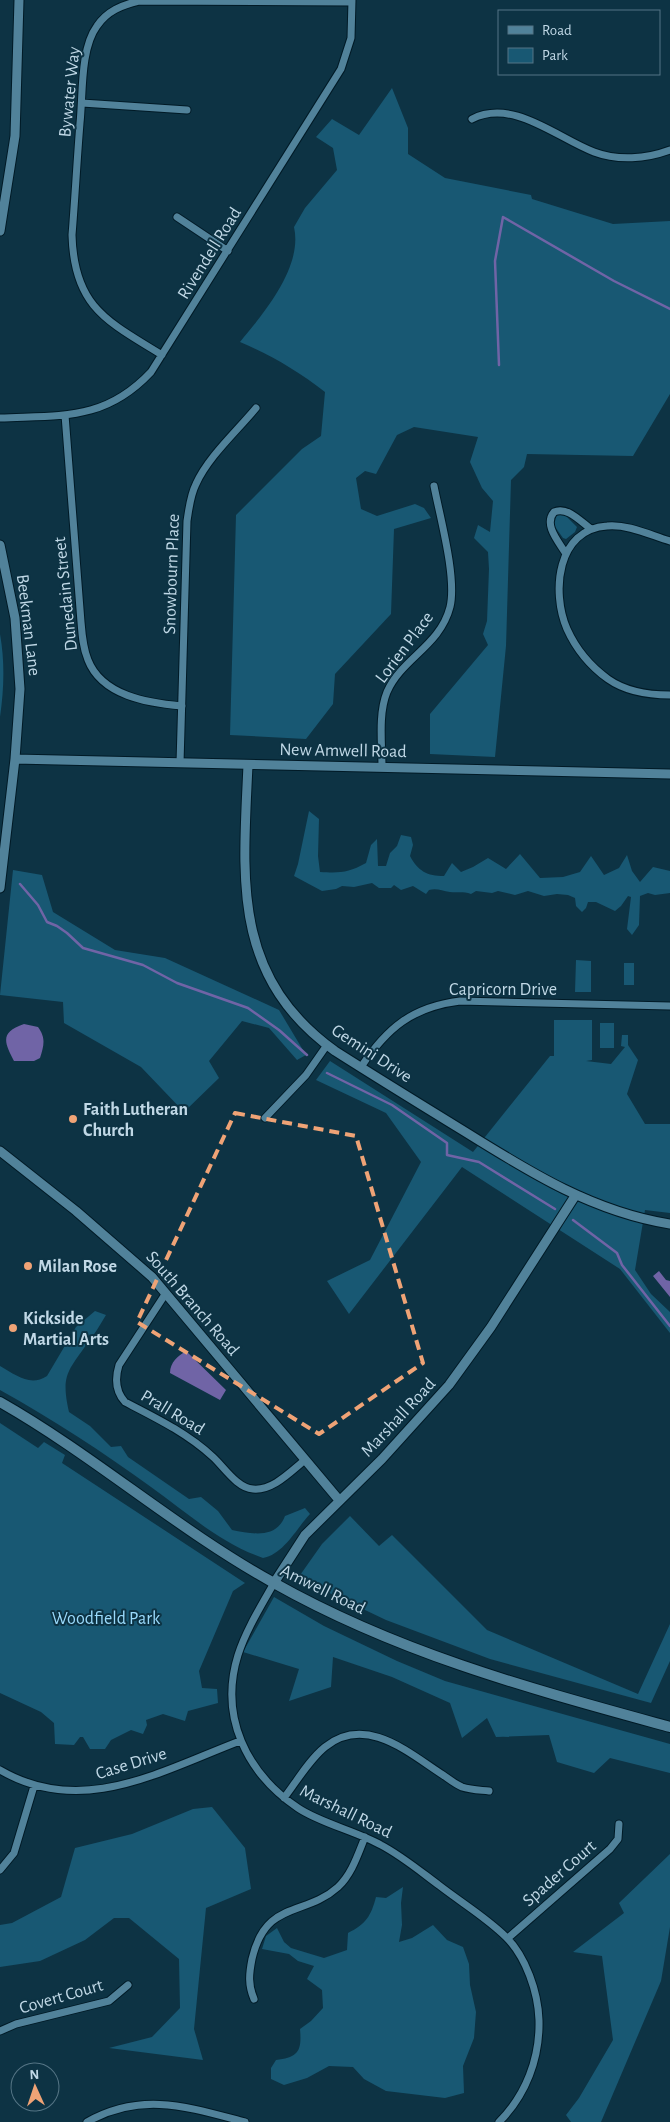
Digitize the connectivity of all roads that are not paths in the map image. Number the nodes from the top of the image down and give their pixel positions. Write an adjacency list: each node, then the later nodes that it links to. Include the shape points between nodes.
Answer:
1 (18, 0): 8 (street, via 15,136)
2 (352, 1): 3 (street, Bywater Way, via 139,1 126,4 105,16 88,42); 9 (street, Rivendell Road, via 351,38 341,69)
3 (82, 103): 4 (street); 10 (street, Bywater Way, via 72,235 72,257 80,285 108,321)
4 (187, 110)
5 (472, 119): 6 (street, via 488,113 512,115 609,156 646,157)
6 (670, 150)
7 (177, 217): 9 (street)
8 (0, 231)
9 (228, 251): 10 (street, Rivendell Road)
10 (162, 356): 12 (street, Rivendell Road, via 139,385 117,401 86,413)
11 (256, 408): 21 (street, Snowbourn Place, via 206,467 190,501)
12 (64, 415): 13 (street, Rivendell Road); 21 (street, Dunedain Street, via 83,646 88,662 111,688 131,697)
13 (0, 418)
14 (434, 486): 25 (street, Lorien Place, via 450,572 450,606 439,632 399,674 387,692 382,716)
15 (591, 529): 16 (street, via 617,526); 18 (street, via 572,544); 18 (street, via 567,512 554,512 550,527)
16 (670, 541)
17 (0, 545): 19 (street, Beekman Lane)
18 (566, 554): 20 (street, via 559,586 561,610 567,629 582,654 610,680 626,688)
19 (4, 584): 22 (street, Beekman Lane, via 18,639 20,689)
20 (670, 695)
21 (182, 706): 23 (street, Snowbourn Place)
22 (15, 759): 23 (street, New Amwell Road); 27 (street, Beekman Lane)
23 (180, 763): 24 (street, New Amwell Road)
24 (248, 764): 25 (street, New Amwell Road); 29 (street, Gemini Drive, via 245,892 252,933 280,996)
25 (382, 768): 26 (street, New Amwell Road)
26 (670, 774)
27 (0, 888)
28 (670, 1006): 30 (street, Capricorn Drive, via 460,1002 439,1005 411,1015 396,1025 376,1045)
29 (327, 1046): 30 (street, Gemini Drive); 31 (street, via 306,1076)
30 (361, 1067): 33 (street, Gemini Drive, via 516,1163)
31 (265, 1118)
32 (0, 1151): 35 (street, South Branch Road, via 132,1258)
33 (576, 1196): 34 (street, Gemini Drive, via 617,1212); 38 (street, Marshall Road, via 491,1328 449,1385 382,1459)
34 (670, 1224)
35 (166, 1293): 37 (street, South Branch Road); 37 (street, Prall Road, via 119,1365 116,1376 121,1397 186,1434 243,1487 254,1490 266,1488)
36 (0, 1402): 39 (main road, Amwell Road, via 67,1444 201,1539)
37 (305, 1460): 38 (street, South Branch Road)
38 (339, 1500): 39 (street, Marshall Road, via 305,1535)
39 (274, 1584): 40 (main road, Amwell Road, via 348,1621 443,1660); 41 (street, Marshall Road, via 244,1638 234,1674 232,1703)
40 (670, 1727)
41 (240, 1741): 43 (street, Case Drive, via 117,1787 71,1792); 45 (street, Marshall Road, via 258,1773)
42 (0, 1770): 43 (street, Case Drive)
43 (34, 1786): 48 (street, via 14,1853)
44 (489, 1791): 45 (street, via 461,1786 394,1743 366,1734 344,1737 327,1746)
45 (284, 1798): 47 (street, Marshall Road, via 300,1810)
46 (619, 1824): 49 (street, Spader Court, via 618,1839 610,1849)
47 (365, 1837): 49 (street, Marshall Road, via 395,1853); 51 (street, via 352,1870 339,1887 322,1898 284,1913 261,1934 249,1974 249,1987)
48 (0, 1870)
49 (508, 1938): 55 (street, Marshall Road, via 534,1988 540,2032 530,2076 518,2100)
50 (128, 1985): 52 (street, Covert Court, via 109,2001 16,2024)
51 (254, 1999)
52 (0, 2031)
53 (87, 2122): 54 (street, via 126,2106 154,2103 182,2106)
54 (245, 2122)
55 (498, 2122)

